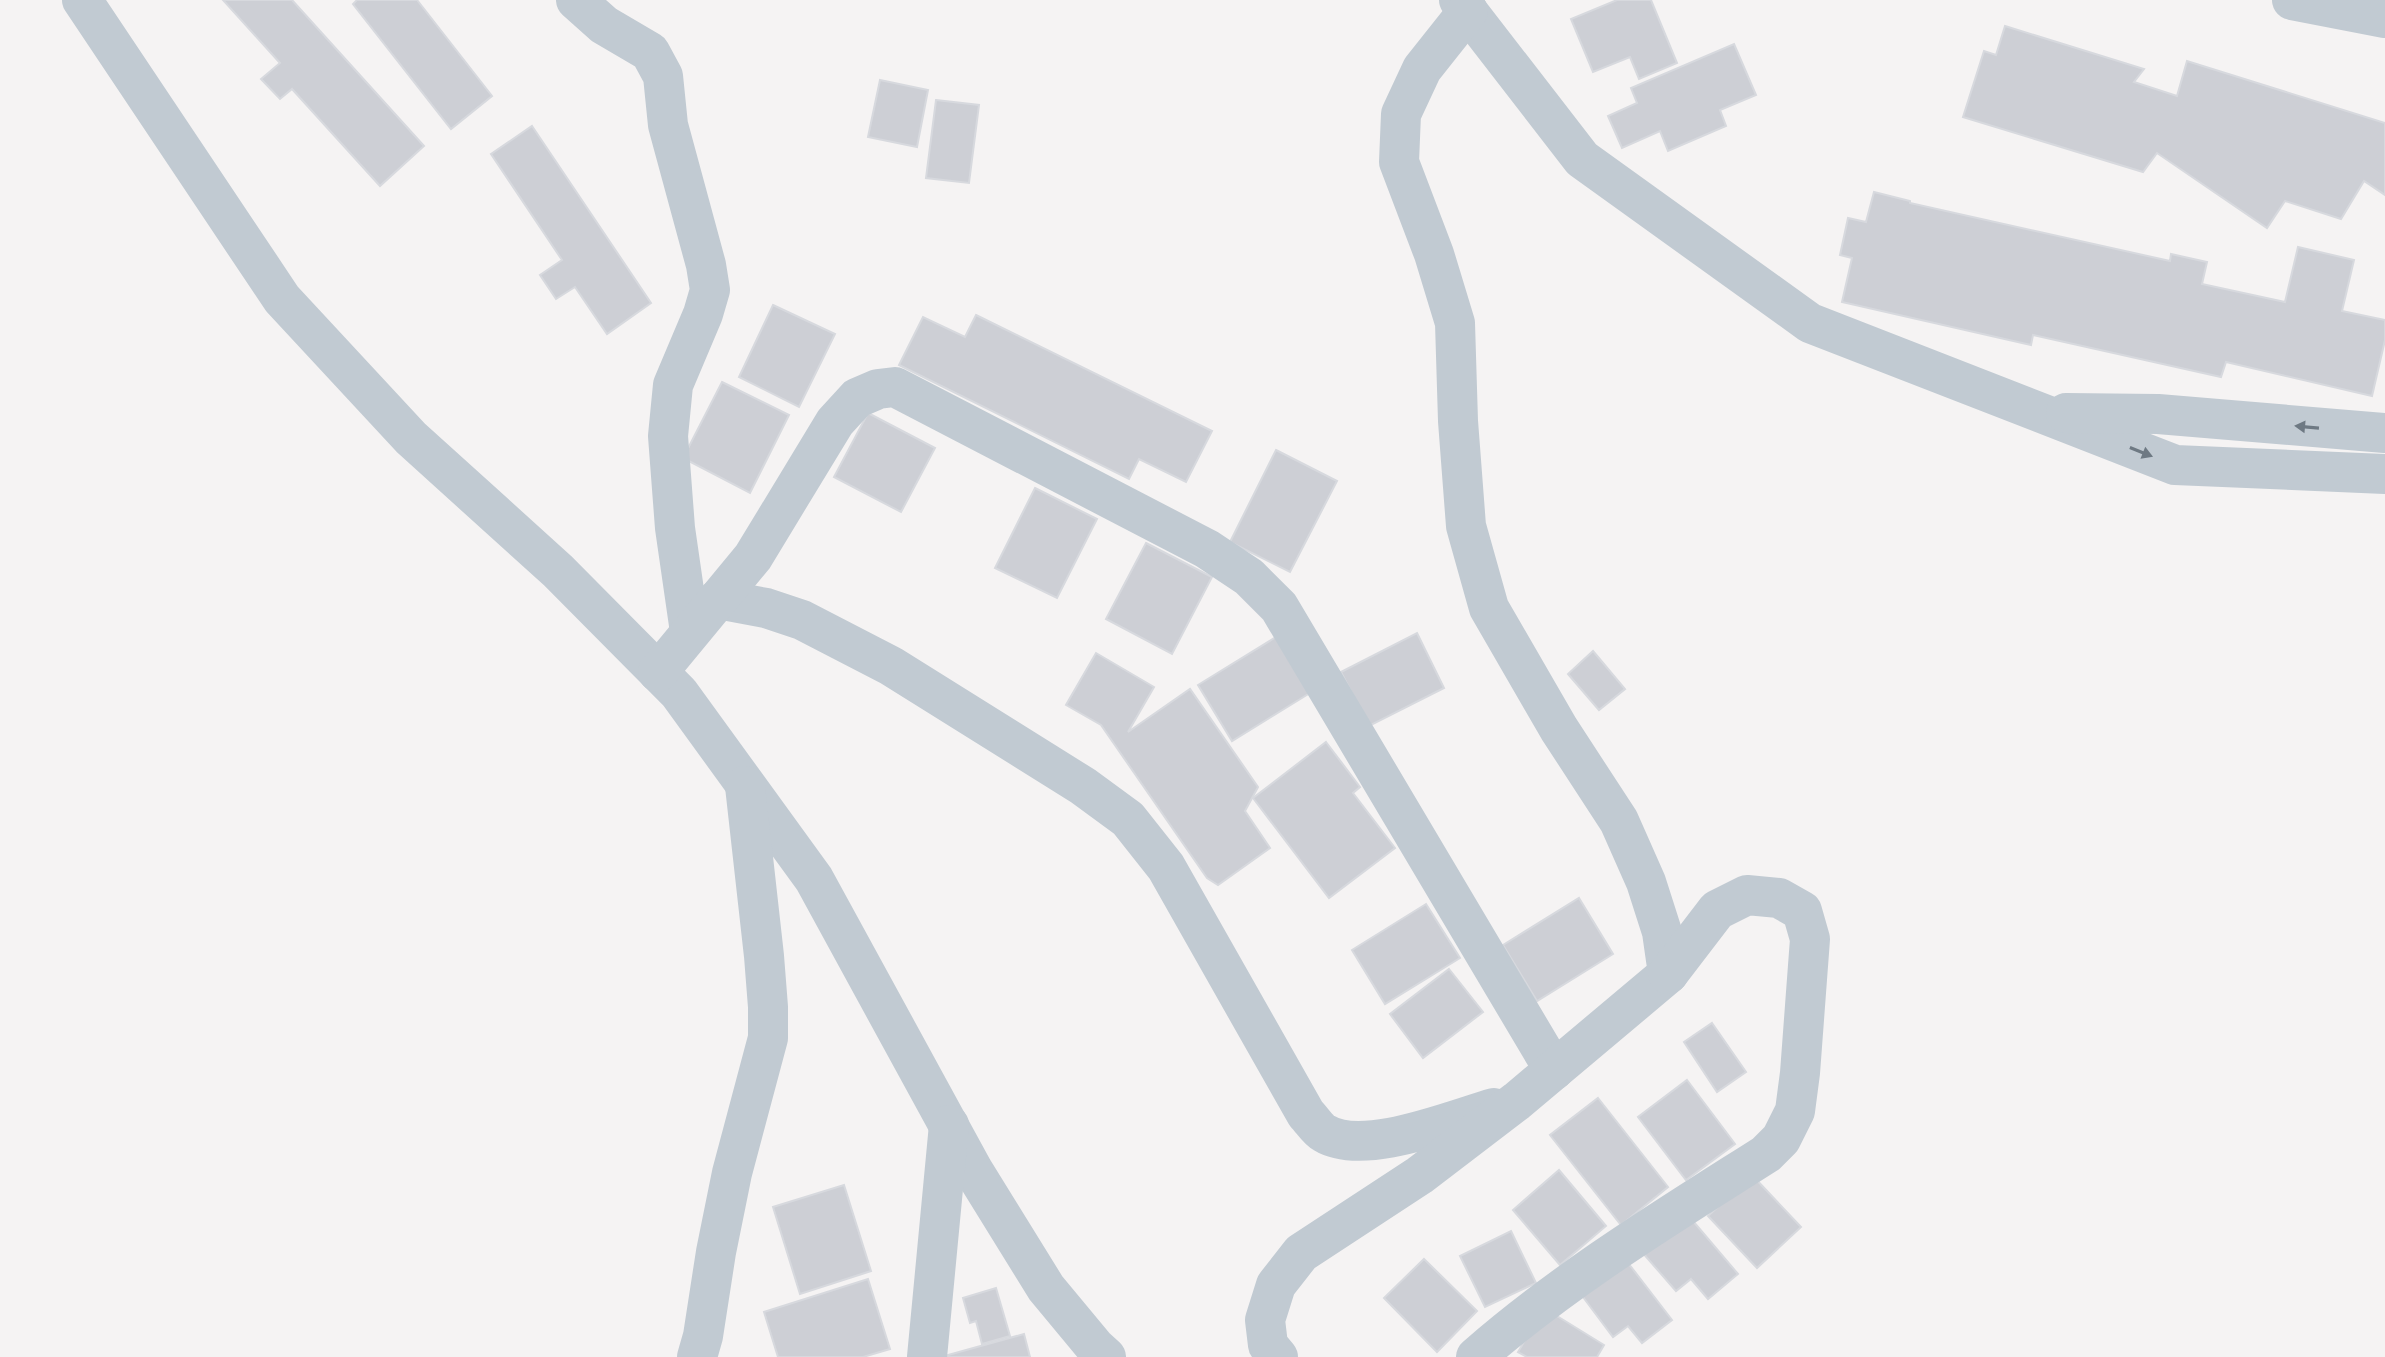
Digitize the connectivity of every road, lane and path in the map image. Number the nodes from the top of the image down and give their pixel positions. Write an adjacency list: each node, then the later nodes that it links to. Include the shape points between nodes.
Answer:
1 (82, 0): 11 (street, via 282,299 411,438 558,571)
2 (576, 0): 10 (street, via 604,25 650,52 663,76 668,125 706,265 710,290 673,385 668,436)
3 (2292, 0): 5 (street)
4 (1464, 6): 6 (street, via 1582,159 1810,323); 13 (street, via 1422,69 1401,114 1399,162 1455,323 1466,526 1489,608 1619,821 1646,882)
5 (2385, 18)
6 (2042, 412): 7 (street, one-way to 6, via 2158,414); 8 (street, one-way to 8, via 2175,465)
7 (2385, 433)
8 (2385, 474)
9 (718, 599): 10 (street); 14 (street, via 753,557 835,422 857,398 895,387 1207,549 1249,577 1279,607); 15 (street, via 802,620 891,666 1128,819 1166,867 1306,1114 1322,1132 1345,1141 1387,1139)
10 (690, 632): 11 (street)
11 (658, 672): 12 (street)
12 (744, 783): 16 (street, via 814,879); 17 (street, via 768,1038 732,1173)
13 (1668, 974): 14 (street); 21 (street, via 1717,910 1747,895 1779,898 1802,911 1810,939 1800,1073 1795,1111 1781,1139 1766,1154 1610,1254)
14 (1554, 1070): 15 (street)
15 (1517, 1101): 20 (street, via 1420,1175 1301,1253 1276,1285 1265,1320 1268,1345)
16 (949, 1125): 18 (street); 19 (street, via 1046,1288)
17 (697, 1357)
18 (927, 1357)
19 (1106, 1357)
20 (1278, 1357)
21 (1476, 1357)

